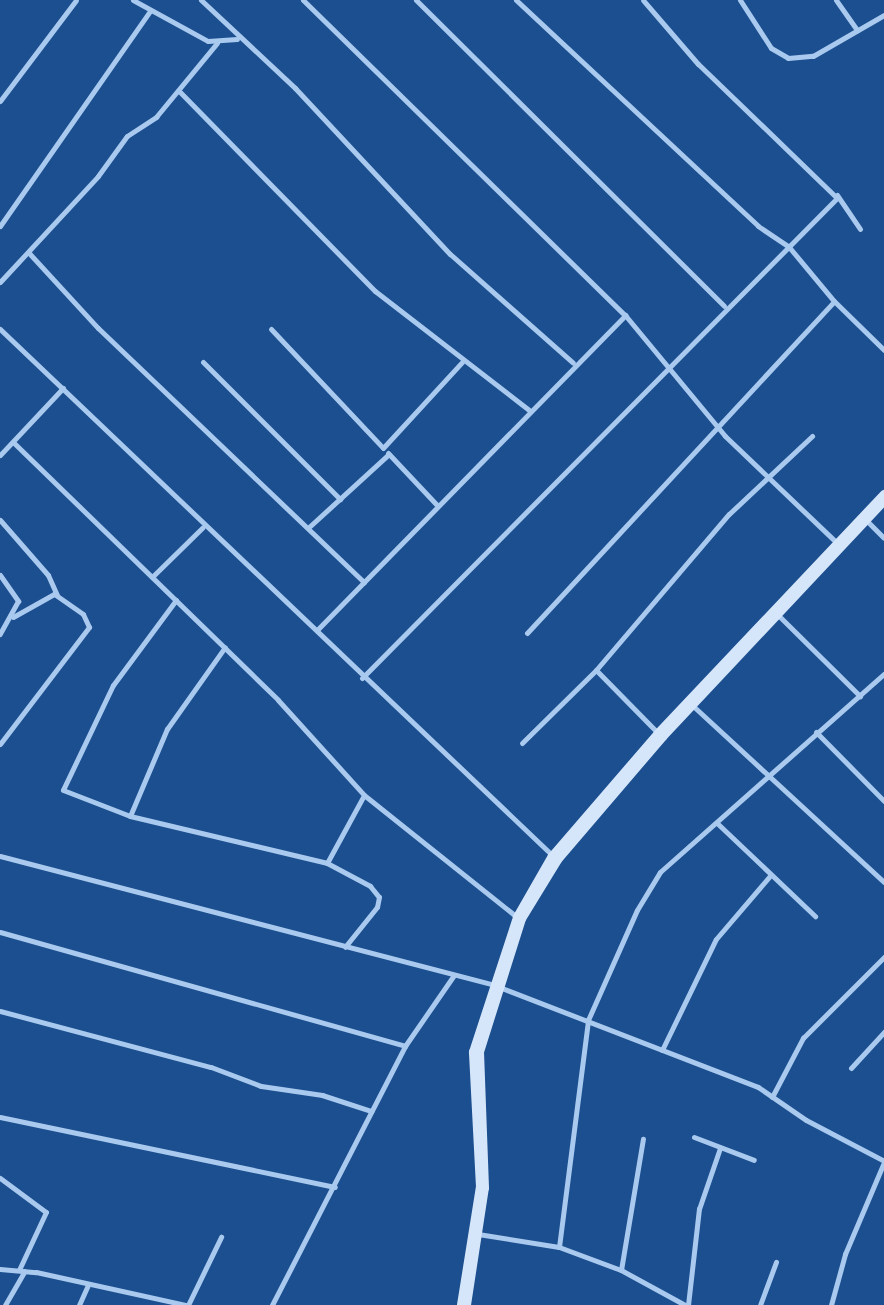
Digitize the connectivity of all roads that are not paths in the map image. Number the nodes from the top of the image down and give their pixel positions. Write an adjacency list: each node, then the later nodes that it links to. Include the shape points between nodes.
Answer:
1 (76, 0): 16 (street)
2 (133, 0): 10 (street)
3 (201, 0): 13 (street)
4 (303, 0): 25 (street)
5 (416, 0): 24 (street)
6 (516, 0): 20 (street, via 758,226)
7 (643, 0): 17 (street, via 738,104)
8 (740, 0): 12 (street, via 781,57 813,56)
9 (836, 0): 12 (street)
10 (150, 11): 14 (street); 18 (street)
11 (884, 15): 12 (street)
12 (857, 30)
13 (237, 39): 14 (street); 31 (street, via 296,88 442,247)
14 (217, 43): 15 (street)
15 (178, 91): 21 (street, via 152,121 127,136); 30 (street, via 375,291)
16 (0, 101)
17 (837, 195): 19 (street); 20 (street)
18 (0, 226)
19 (860, 229)
20 (789, 247): 23 (street); 24 (street)
21 (29, 253): 22 (street); 48 (street, via 98,328)
22 (0, 282)
23 (834, 301): 28 (street); 35 (street)
24 (724, 306): 32 (street)
25 (625, 315): 31 (street); 32 (street)
26 (0, 329): 33 (street)
27 (271, 329): 38 (street)
28 (884, 350)
29 (203, 362): 43 (street)
30 (462, 362): 34 (street); 38 (street)
31 (573, 363): 34 (street)
32 (668, 365): 35 (street); 65 (street, via 430,614)
33 (63, 388): 37 (street); 49 (street)
34 (529, 410): 45 (street)
35 (717, 427): 41 (street); 60 (street)
36 (812, 436): 41 (street)
37 (14, 443): 40 (street); 53 (street)
38 (383, 448): 39 (street)
39 (389, 454): 43 (street); 45 (street)
40 (0, 455)
41 (766, 476): 51 (street); 63 (street)
42 (884, 494): 46 (main road)
43 (340, 499): 48 (street)
44 (884, 502): 46 (main road)
45 (437, 505): 54 (street)
46 (865, 516): 50 (street); 51 (main road)
47 (0, 520): 55 (street, via 48,575)
48 (309, 526): 54 (street)
49 (203, 527): 53 (street); 59 (street)
50 (884, 538)
51 (838, 544): 57 (main road); 69 (main road)
52 (0, 575): 58 (street, via 18,601)
53 (152, 577): 56 (street)
54 (364, 582): 59 (street)
55 (57, 595): 58 (street); 71 (street, via 83,614 88,630)
56 (176, 600): 62 (street); 75 (street, via 113,685 92,736 62,784 74,797)
57 (777, 614): 66 (street); 67 (main road)
58 (13, 617): 61 (street)
59 (317, 630): 65 (street)
60 (527, 633)
61 (0, 634)
62 (225, 647): 73 (street); 75 (street, via 167,729)
63 (596, 670): 69 (street); 70 (street)
64 (884, 674): 66 (street)
65 (362, 678): 78 (street)
66 (860, 696): 68 (street)
67 (692, 705): 72 (street); 78 (main road)
68 (816, 732): 72 (street); 74 (street)
69 (658, 733): 78 (main road)
70 (522, 743)
71 (0, 744)
72 (765, 774): 76 (street); 81 (street)
73 (364, 795): 79 (street); 83 (street)
74 (884, 801)
75 (130, 816): 79 (street)
76 (718, 824): 80 (street); 90 (street, via 660,872 637,910)
77 (0, 856): 85 (street)
78 (555, 858): 83 (main road); 88 (main road, via 522,919)
79 (327, 863): 85 (street, via 380,897)
80 (769, 877): 82 (street); 93 (street, via 716,939)
81 (884, 882)
82 (815, 916)
83 (517, 917): 88 (main road)
84 (0, 932): 92 (street)
85 (345, 947): 87 (street)
86 (884, 957): 95 (street, via 803,1038)
87 (454, 975): 88 (street); 92 (street)
88 (495, 986): 90 (street); 105 (main road, via 480,1052 485,1176); 117 (main road, via 473,1052 480,1187)
89 (0, 1011): 96 (street, via 211,1067 261,1086 322,1095)
90 (588, 1020): 93 (street); 107 (street)
91 (884, 1032): 94 (street)
92 (405, 1046): 96 (street)
93 (662, 1050): 95 (street)
94 (851, 1068)
95 (772, 1097): 102 (street)
96 (371, 1111): 104 (street)
97 (0, 1117): 104 (street)
98 (694, 1137): 100 (street)
99 (643, 1139): 110 (street)
100 (720, 1148): 101 (street); 119 (street, via 699,1209)
101 (754, 1160)
102 (884, 1161): 121 (street, via 845,1254)
103 (0, 1178): 111 (street, via 46,1212)
104 (335, 1187): 116 (street)
105 (478, 1234): 107 (street); 118 (main road)
106 (221, 1237): 115 (street)
107 (559, 1247): 110 (street)
108 (776, 1262): 120 (street)
109 (0, 1269): 111 (street)
110 (621, 1270): 119 (street)
111 (22, 1271): 112 (street); 113 (street)
112 (88, 1285): 114 (street); 115 (street)
113 (5, 1305)
114 (79, 1305)
115 (187, 1305)
116 (272, 1305)
117 (461, 1305)
118 (467, 1305)
119 (687, 1305)
120 (760, 1305)
121 (831, 1305)

